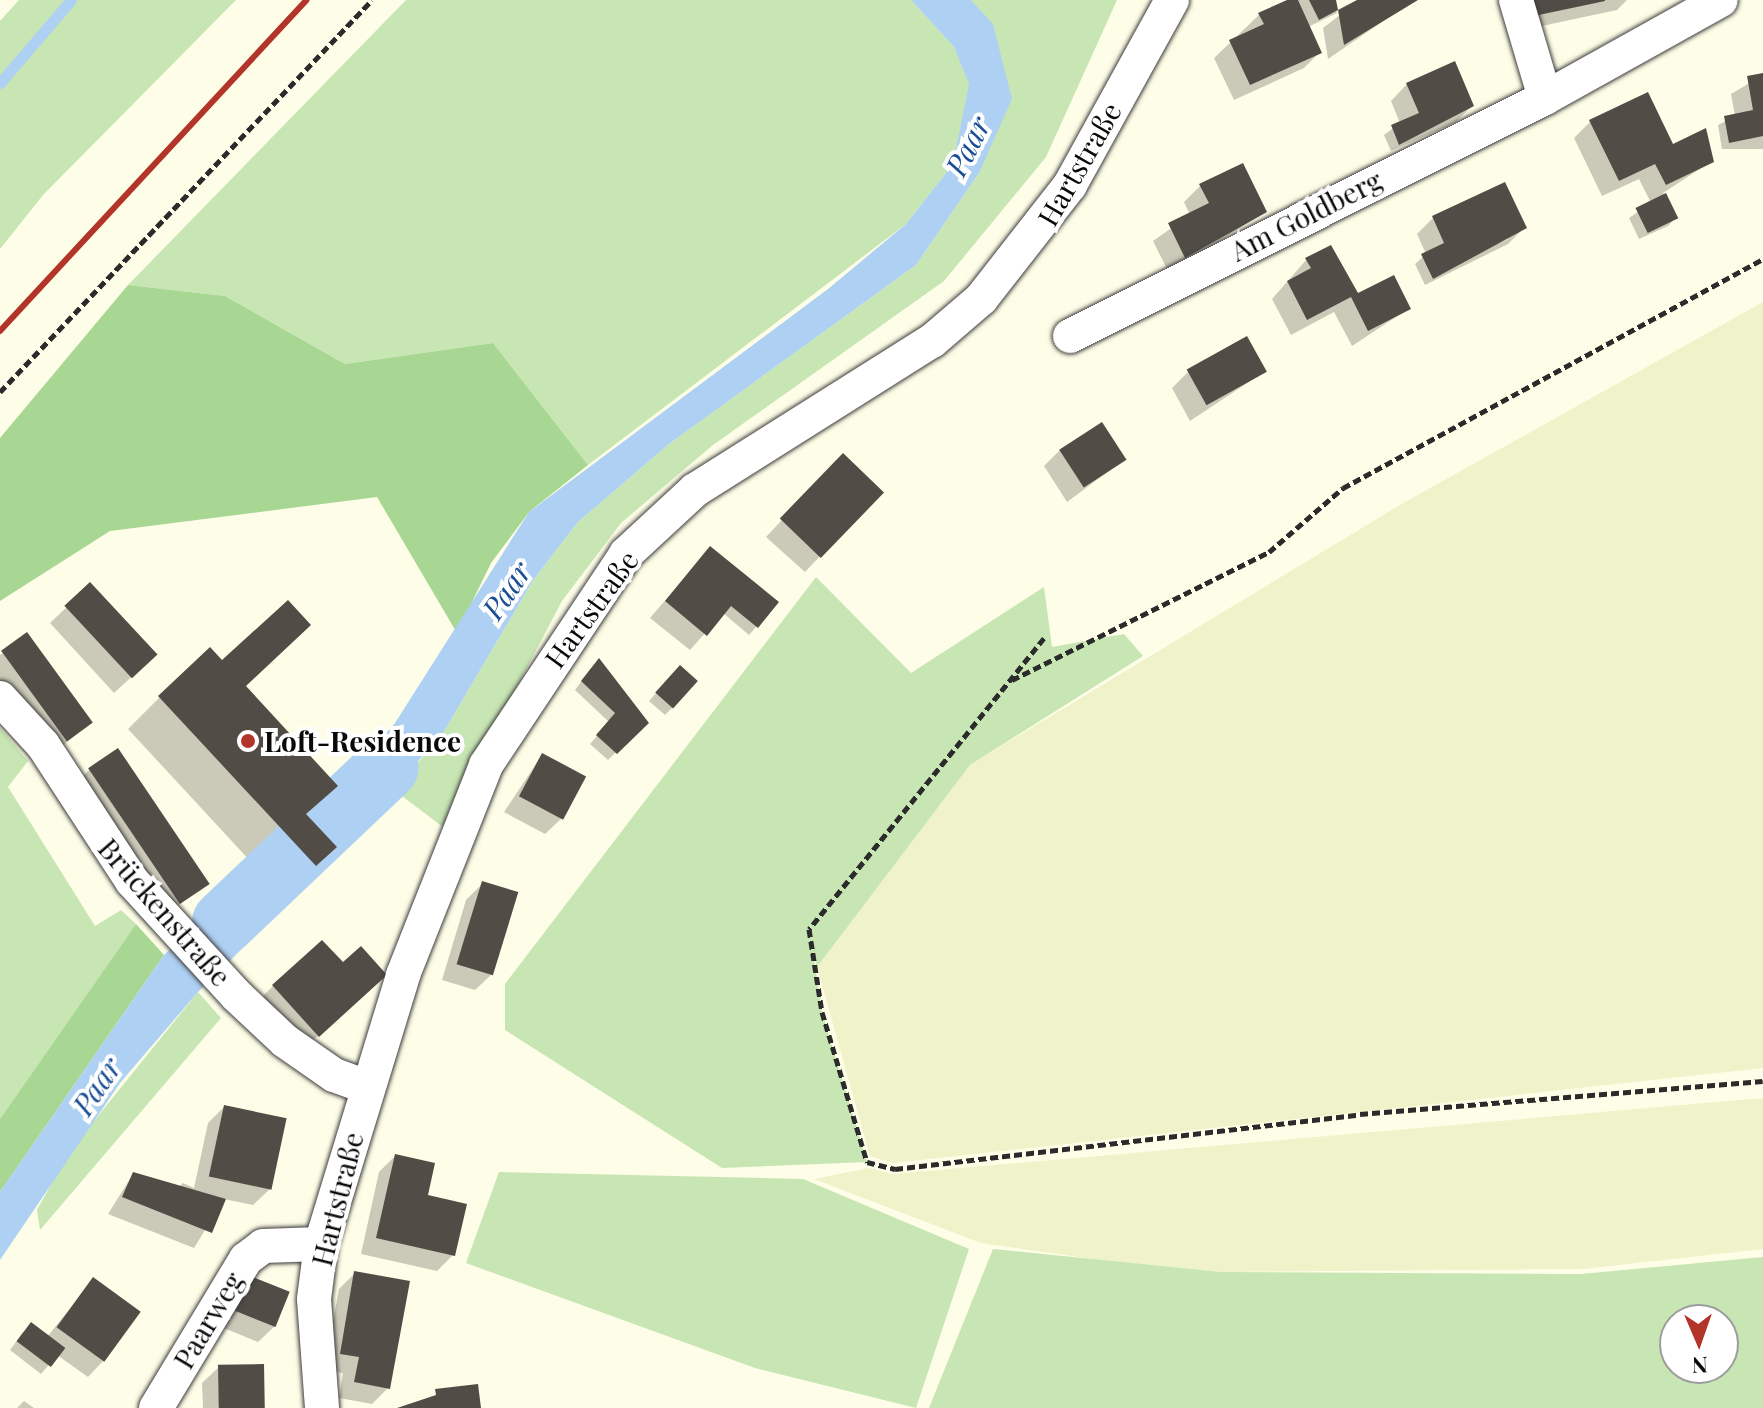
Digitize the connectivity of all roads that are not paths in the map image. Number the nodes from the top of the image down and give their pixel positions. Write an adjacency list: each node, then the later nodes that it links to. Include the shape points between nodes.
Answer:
1 (1172, 0): 7 (street, Hartstraße, via 1070,185 981,299 932,341 695,490 626,554 585,608 486,765)
2 (1516, 0): 4 (street)
3 (1721, 0): 4 (street, Am Goldberg)
4 (1545, 98): 5 (street, Am Goldberg)
5 (1070, 336)
6 (0, 698): 7 (street, Brückenstraße, via 43,745 100,839 236,995 297,1049)
7 (367, 1087): 8 (street, Hartstraße)
8 (321, 1244): 9 (street, Paarweg, via 263,1246 246,1259); 10 (street, Hartstraße, via 314,1299)
9 (156, 1408)
10 (322, 1408)

